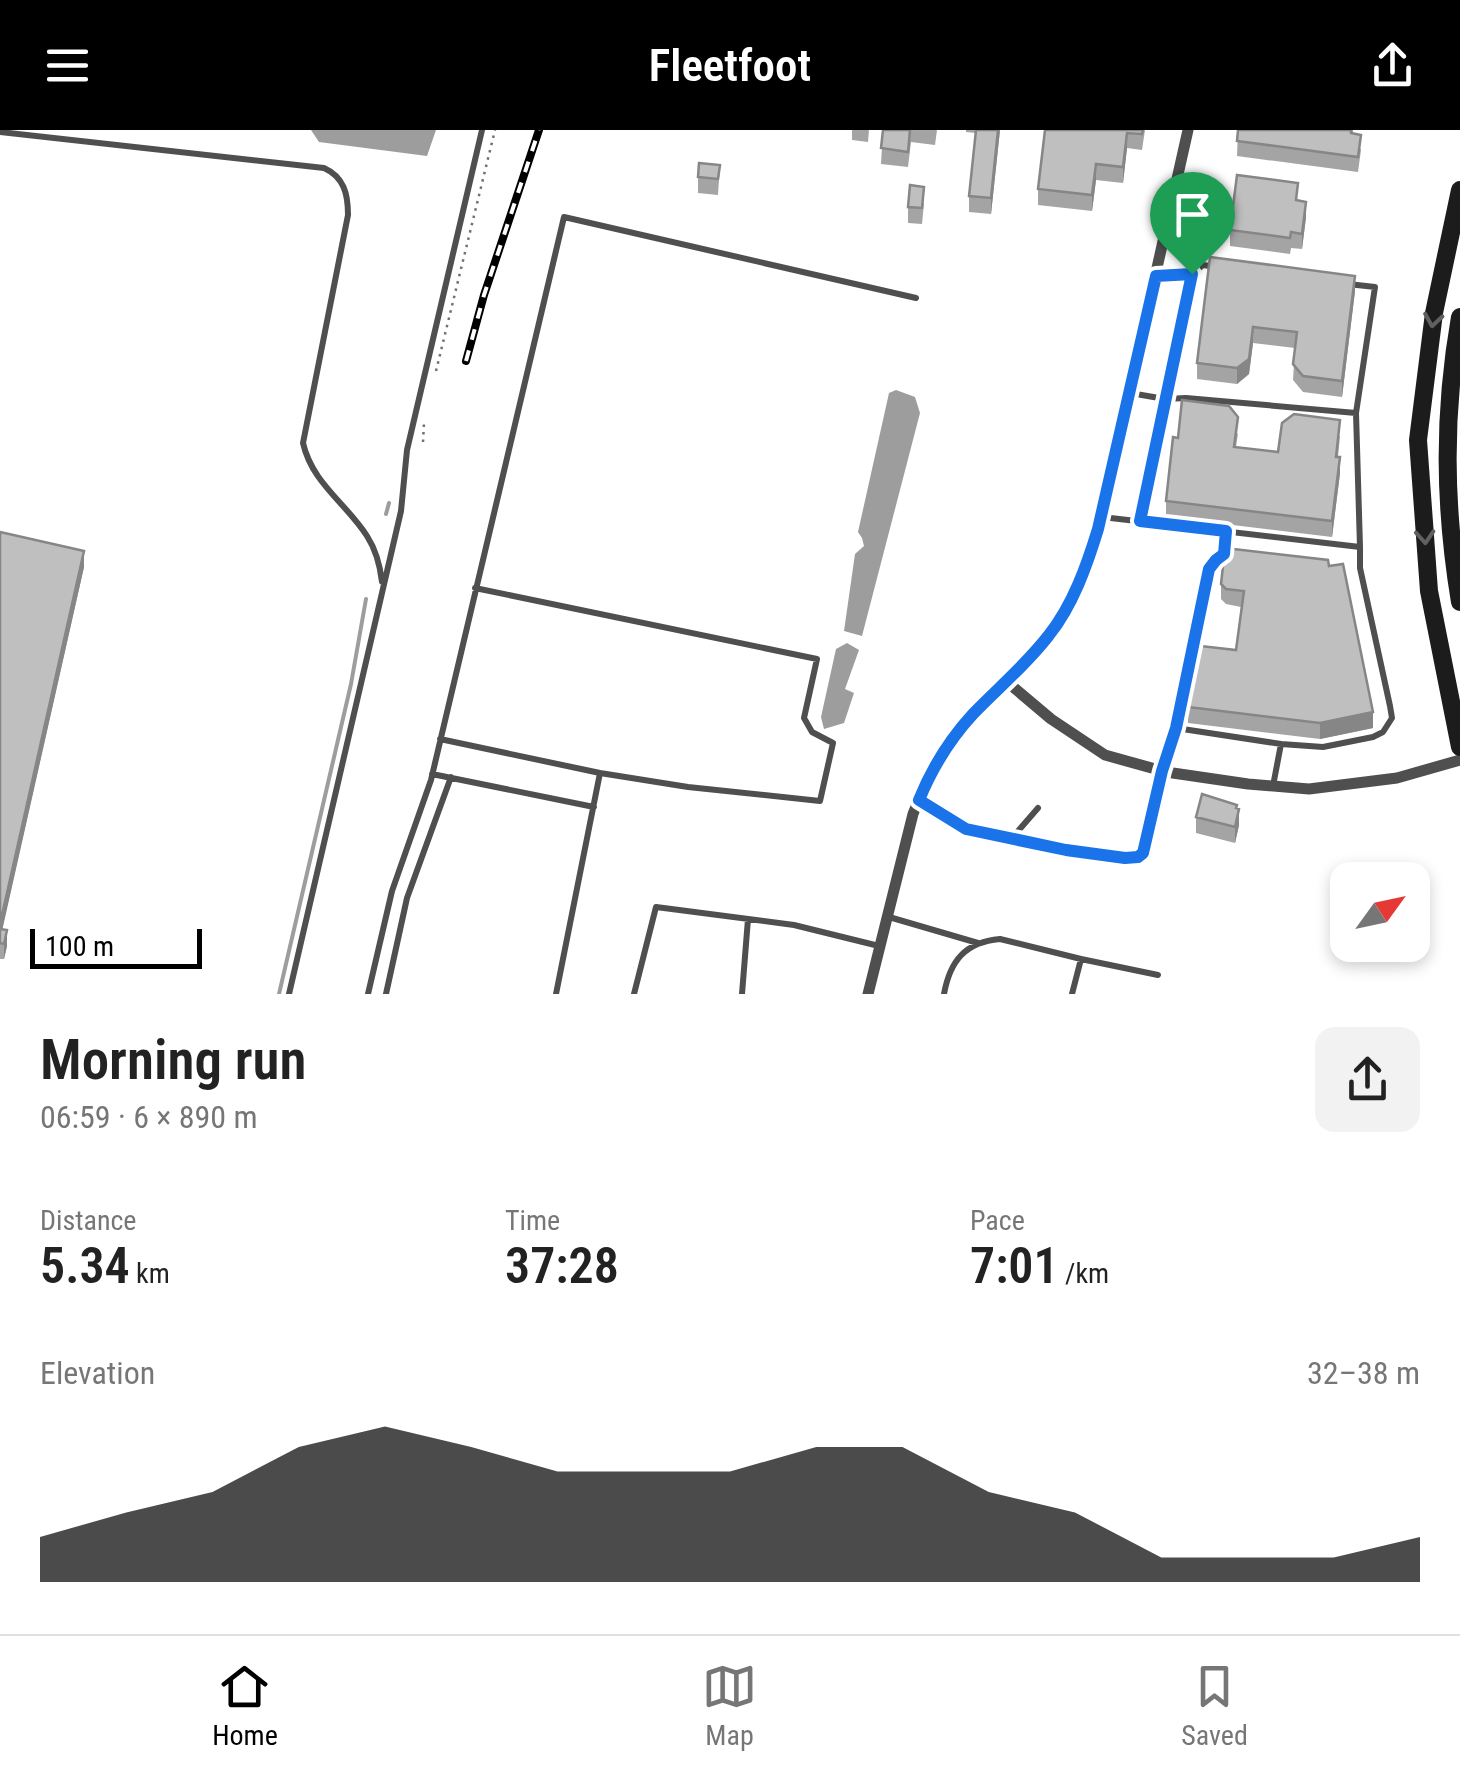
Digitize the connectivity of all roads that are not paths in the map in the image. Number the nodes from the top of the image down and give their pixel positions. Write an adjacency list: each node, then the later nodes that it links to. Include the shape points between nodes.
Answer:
1 (482, 130): 18 (lane, via 407,450 402,511)
2 (1188, 130): 7 (street)
3 (0, 132): 18 (lane, via 324,168 342,182 348,215 303,443 314,473 370,540)
4 (1460, 190): 25 (main road, one-way to 25, via 1434,313 1418,440 1429,591)
5 (1222, 268): 6 (lane, via 1202,266)
6 (1192, 274): 7 (lane); 12 (lane)
7 (1156, 276): 11 (street)
8 (1337, 282): 13 (lane, via 1375,287)
9 (916, 298): 19 (lane, via 564,217)
10 (1460, 317): 20 (main road, via 1448,405 1447,498)
11 (1129, 393): 12 (lane); 14 (street)
12 (1164, 399): 13 (lane); 15 (lane)
13 (1356, 413): 17 (lane)
14 (1101, 516): 15 (lane); 21 (street, via 1060,621)
15 (1140, 521): 16 (lane)
16 (1226, 531): 17 (lane); 22 (lane, via 1224,554 1209,569)
17 (1360, 547): 24 (lane, via 1389,726 1372,737 1322,747)
18 (384, 588): 42 (lane)
19 (475, 588): 23 (lane); 28 (lane, via 817,659 804,718 812,732 833,743 820,801)
20 (1460, 602)
21 (1006, 681): 27 (street, via 1106,755); 32 (street, via 932,767)
22 (1176, 728): 24 (lane); 27 (lane)
23 (440, 739): 28 (lane); 29 (lane)
24 (1281, 744): 31 (lane)
25 (1460, 746)
26 (1460, 760): 31 (street, via 1377,782)
27 (1162, 771): 31 (street); 35 (lane, via 1138,857)
28 (600, 773): 33 (lane)
29 (432, 774): 30 (lane); 43 (lane, via 392,891)
30 (451, 778): 33 (lane); 44 (lane, via 405,905)
31 (1273, 786)
32 (919, 800): 35 (lane, via 966,829); 36 (street)
33 (594, 807): 45 (lane)
34 (1038, 808): 35 (lane)
35 (1012, 838)
36 (887, 916): 38 (lane); 39 (street)
37 (748, 918): 39 (lane); 46 (lane, via 656,906); 47 (lane)
38 (979, 944): 40 (lane, via 1000,939); 49 (lane, via 955,960)
39 (880, 946): 48 (street)
40 (1081, 958): 41 (lane); 50 (lane)
41 (1158, 975)
42 (289, 994)
43 (368, 994)
44 (386, 994)
45 (556, 994)
46 (634, 994)
47 (742, 994)
48 (868, 994)
49 (944, 994)
50 (1072, 994)

